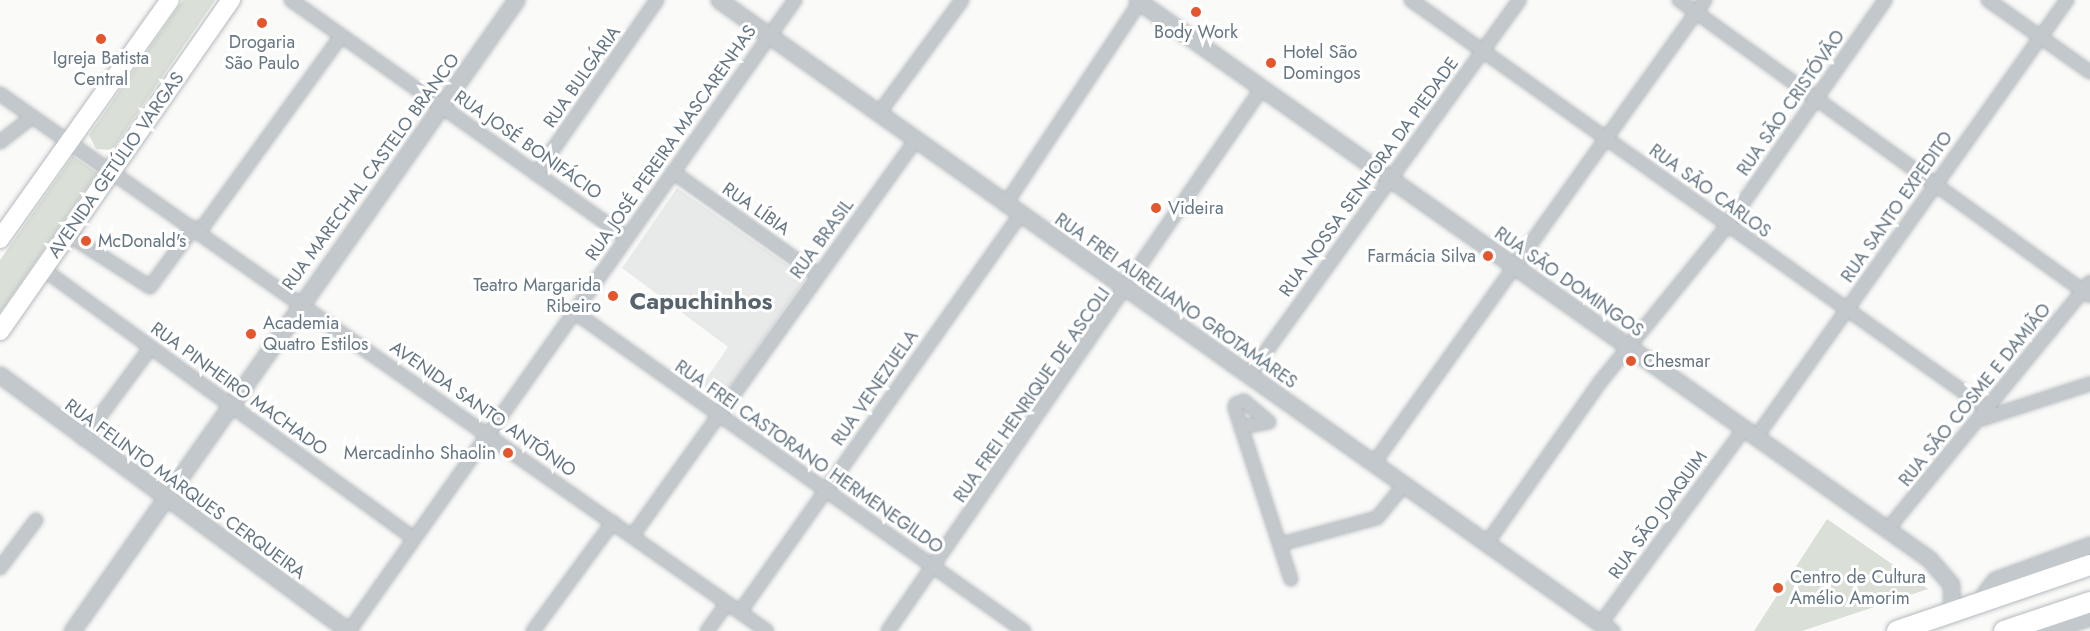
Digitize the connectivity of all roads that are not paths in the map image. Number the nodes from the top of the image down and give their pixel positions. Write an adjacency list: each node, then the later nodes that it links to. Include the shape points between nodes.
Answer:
1 (170, 0): 32 (main road)
2 (231, 0): 33 (main road, AVENIDA GETÚLIO VARGAS)
3 (291, 0): 18 (street, RUA JOSÉ BONIFÁCIO)
4 (516, 0): 26 (street, RUA MARECHAL CASTELO BRANCO)
5 (657, 0): 35 (street, RUA BULGÁRIA)
6 (719, 0): 19 (street, RUA FREI AURELIANO GROTAMARES)
7 (795, 0): 19 (street, RUA JOSÉ PEREIRA MASCARENHAS)
8 (962, 0): 27 (street)
9 (1411, 0): 21 (street, RUA SÃO CARLOS)
10 (1519, 0): 21 (street, RUA NOSSA SENHORA DA PIEDADE)
11 (1679, 0): 17 (street)
12 (1705, 0): 17 (street)
13 (1885, 0): 25 (street, RUA SÃO CRISTÓVÃO)
14 (1988, 0): 20 (street)
15 (2067, 0): 20 (street, RUA SANTO EXPEDITO)
16 (1138, 1): 23 (street, RUA SÃO DOMINGOS); 38 (street)
17 (1696, 12): 25 (street); 29 (street)
18 (341, 36): 26 (street, RUA JOSÉ BONIFÁCIO); 41 (street)
19 (769, 36): 27 (street, RUA FREI AURELIANO GROTAMARES); 34 (street, RUA JOSÉ PEREIRA MASCARENHAS)
20 (2041, 37): 22 (street); 37 (street, RUA SANTO EXPEDITO)
21 (1482, 52): 29 (street, RUA SÃO CARLOS); 36 (street, RUA NOSSA SENHORA DA PIEDADE)
22 (2090, 72)
23 (1262, 88): 36 (street, RUA SÃO DOMINGOS); 49 (street, RUA FREI HENRIQUE DE ASCOLI)
24 (0, 94): 28 (street, AVENIDA SANTO ANTÔNIO)
25 (1817, 97): 37 (street); 40 (street, RUA SÃO CRISTÓVÃO)
26 (443, 107): 35 (street, RUA JOSÉ BONIFÁCIO); 50 (street, RUA MARECHAL CASTELO BRANCO)
27 (879, 113): 30 (street, RUA FREI AURELIANO GROTAMARES)
28 (32, 117): 31 (street); 32 (street, AVENIDA SANTO ANTÔNIO)
29 (1607, 139): 40 (street, RUA SÃO CARLOS); 45 (street)
30 (916, 140): 38 (street, RUA FREI AURELIANO GROTAMARES); 47 (street, RUA BRASIL)
31 (0, 142)
32 (68, 142): 33 (street, AVENIDA SANTO ANTÔNIO); 44 (main road)
33 (112, 171): 41 (street, AVENIDA SANTO ANTÔNIO); 42 (main road, AVENIDA GETÚLIO VARGAS)
34 (673, 172): 43 (street, RUA JOSÉ PEREIRA MASCARENHAS); 47 (street, RUA LÍBIA)
35 (536, 174): 43 (street, RUA JOSÉ BONIFÁCIO)
36 (1388, 180): 45 (street, RUA SÃO DOMINGOS); 57 (street, RUA NOSSA SENHORA DA PIEDADE)
37 (1936, 181): 48 (street); 51 (street, RUA SANTO EXPEDITO)
38 (1005, 205): 39 (street, RUA FREI AURELIANO GROTAMARES)
39 (1020, 215): 49 (street, RUA FREI AURELIANO GROTAMARES); 68 (street, RUA VENEZUELA)
40 (1727, 226): 51 (street, RUA SÃO CARLOS); 55 (street, RUA SÃO CRISTÓVÃO)
41 (197, 229): 42 (street, via 150,287); 50 (street, AVENIDA SANTO ANTÔNIO)
42 (68, 234): 46 (main road, AVENIDA GETÚLIO VARGAS)
43 (626, 237): 52 (street, RUA JOSÉ PEREIRA MASCARENHAS)
44 (0, 239)
45 (1514, 267): 55 (street, RUA SÃO DOMINGOS); 66 (street)
46 (43, 269): 53 (main road, AVENIDA GETÚLIO VARGAS); 54 (street, RUA PINHEIRO MACHADO)
47 (818, 275): 60 (street, RUA BRASIL)
48 (2088, 289): 61 (street, RUA SÃO COSME E DAMIÃO)
49 (1127, 290): 57 (street, RUA FREI AURELIANO GROTAMARES); 79 (street, RUA FREI HENRIQUE DE ASCOLI)
50 (301, 303): 59 (street, RUA MARECHAL CASTELO BRANCO); 64 (street, AVENIDA SANTO ANTÔNIO)
51 (1847, 310): 61 (street, RUA SÃO CARLOS); 63 (street, RUA SANTO EXPEDITO)
52 (573, 311): 60 (street, RUA FREI CASTORANO HERMENEGILDO); 64 (street, RUA JOSÉ PEREIRA MASCARENHAS)
53 (0, 331)
54 (151, 347): 59 (street, RUA PINHEIRO MACHADO); 65 (street)
55 (1631, 348): 63 (street, RUA SÃO DOMINGOS); 75 (street, RUA SÃO CRISTÓVÃO, via 1601,381)
56 (0, 375): 65 (street, RUA FELINTO MARQUES CERQUEIRA)
57 (1249, 375): 66 (street, RUA FREI AURELIANO GROTAMARES)
58 (2090, 384): 61 (street)
59 (228, 404): 69 (street, RUA MARECHAL CASTELO BRANCO); 74 (street, RUA PINHEIRO MACHADO)
60 (719, 415): 68 (street, RUA FREI CASTORANO HERMENEGILDO); 73 (street, RUA BRASIL)
61 (1985, 415): 72 (street, RUA SÃO COSME E DAMIÃO)
62 (1241, 427): 76 (street)
63 (1751, 432): 72 (street, RUA SÃO DOMINGOS); 89 (street, RUA SÃO JOAQUIM)
64 (487, 433): 71 (street, AVENIDA SANTO ANTÔNIO); 74 (street, RUA JOSÉ PEREIRA MASCARENHAS)
65 (83, 439): 69 (street, RUA FELINTO MARQUES CERQUEIRA)
66 (1374, 463): 67 (street, RUA FREI AURELIANO GROTAMARES)
67 (1404, 485): 75 (street, RUA FREI AURELIANO GROTAMARES); 76 (street, via 1377,518)
68 (825, 490): 79 (street, RUA FREI CASTORANO HERMENEGILDO); 85 (street, RUA VENEZUELA)
69 (163, 498): 88 (street, RUA FELINTO MARQUES CERQUEIRA); 92 (street, RUA MARECHAL CASTELO BRANCO)
70 (36, 520): 80 (street)
71 (613, 522): 73 (street, AVENIDA SANTO ANTÔNIO); 90 (street)
72 (1887, 530): 86 (street, RUA SÃO DOMINGOS, via 1945,575)
73 (633, 536): 83 (street, AVENIDA SANTO ANTÔNIO)
74 (413, 538): 93 (street, RUA JOSÉ PEREIRA MASCARENHAS)
75 (1487, 543): 89 (street, RUA FREI AURELIANO GROTAMARES)
76 (1281, 544): 81 (street)
77 (2090, 545): 84 (street, via 1995,580)
78 (2090, 565): 84 (highway)
79 (934, 567): 96 (street, RUA FREI HENRIQUE DE ASCOLI); 97 (street, RUA FREI CASTORANO HERMENEGILDO)
80 (0, 568)
81 (1291, 579)
82 (2090, 602): 91 (highway)
83 (727, 603): 85 (street, AVENIDA SANTO ANTÔNIO); 94 (street)
84 (1976, 605): 86 (highway)
85 (740, 612): 95 (street, AVENIDA SANTO ANTÔNIO)
86 (1952, 613): 98 (highway)
87 (2090, 617): 99 (street)
88 (332, 626): 93 (street, RUA FELINTO MARQUES CERQUEIRA)
89 (1606, 627)
90 (536, 630)
91 (2008, 630)
92 (72, 631)
93 (349, 631)
94 (707, 631)
95 (767, 631)
96 (888, 631)
97 (1024, 631)
98 (1897, 631)
99 (2047, 631)

